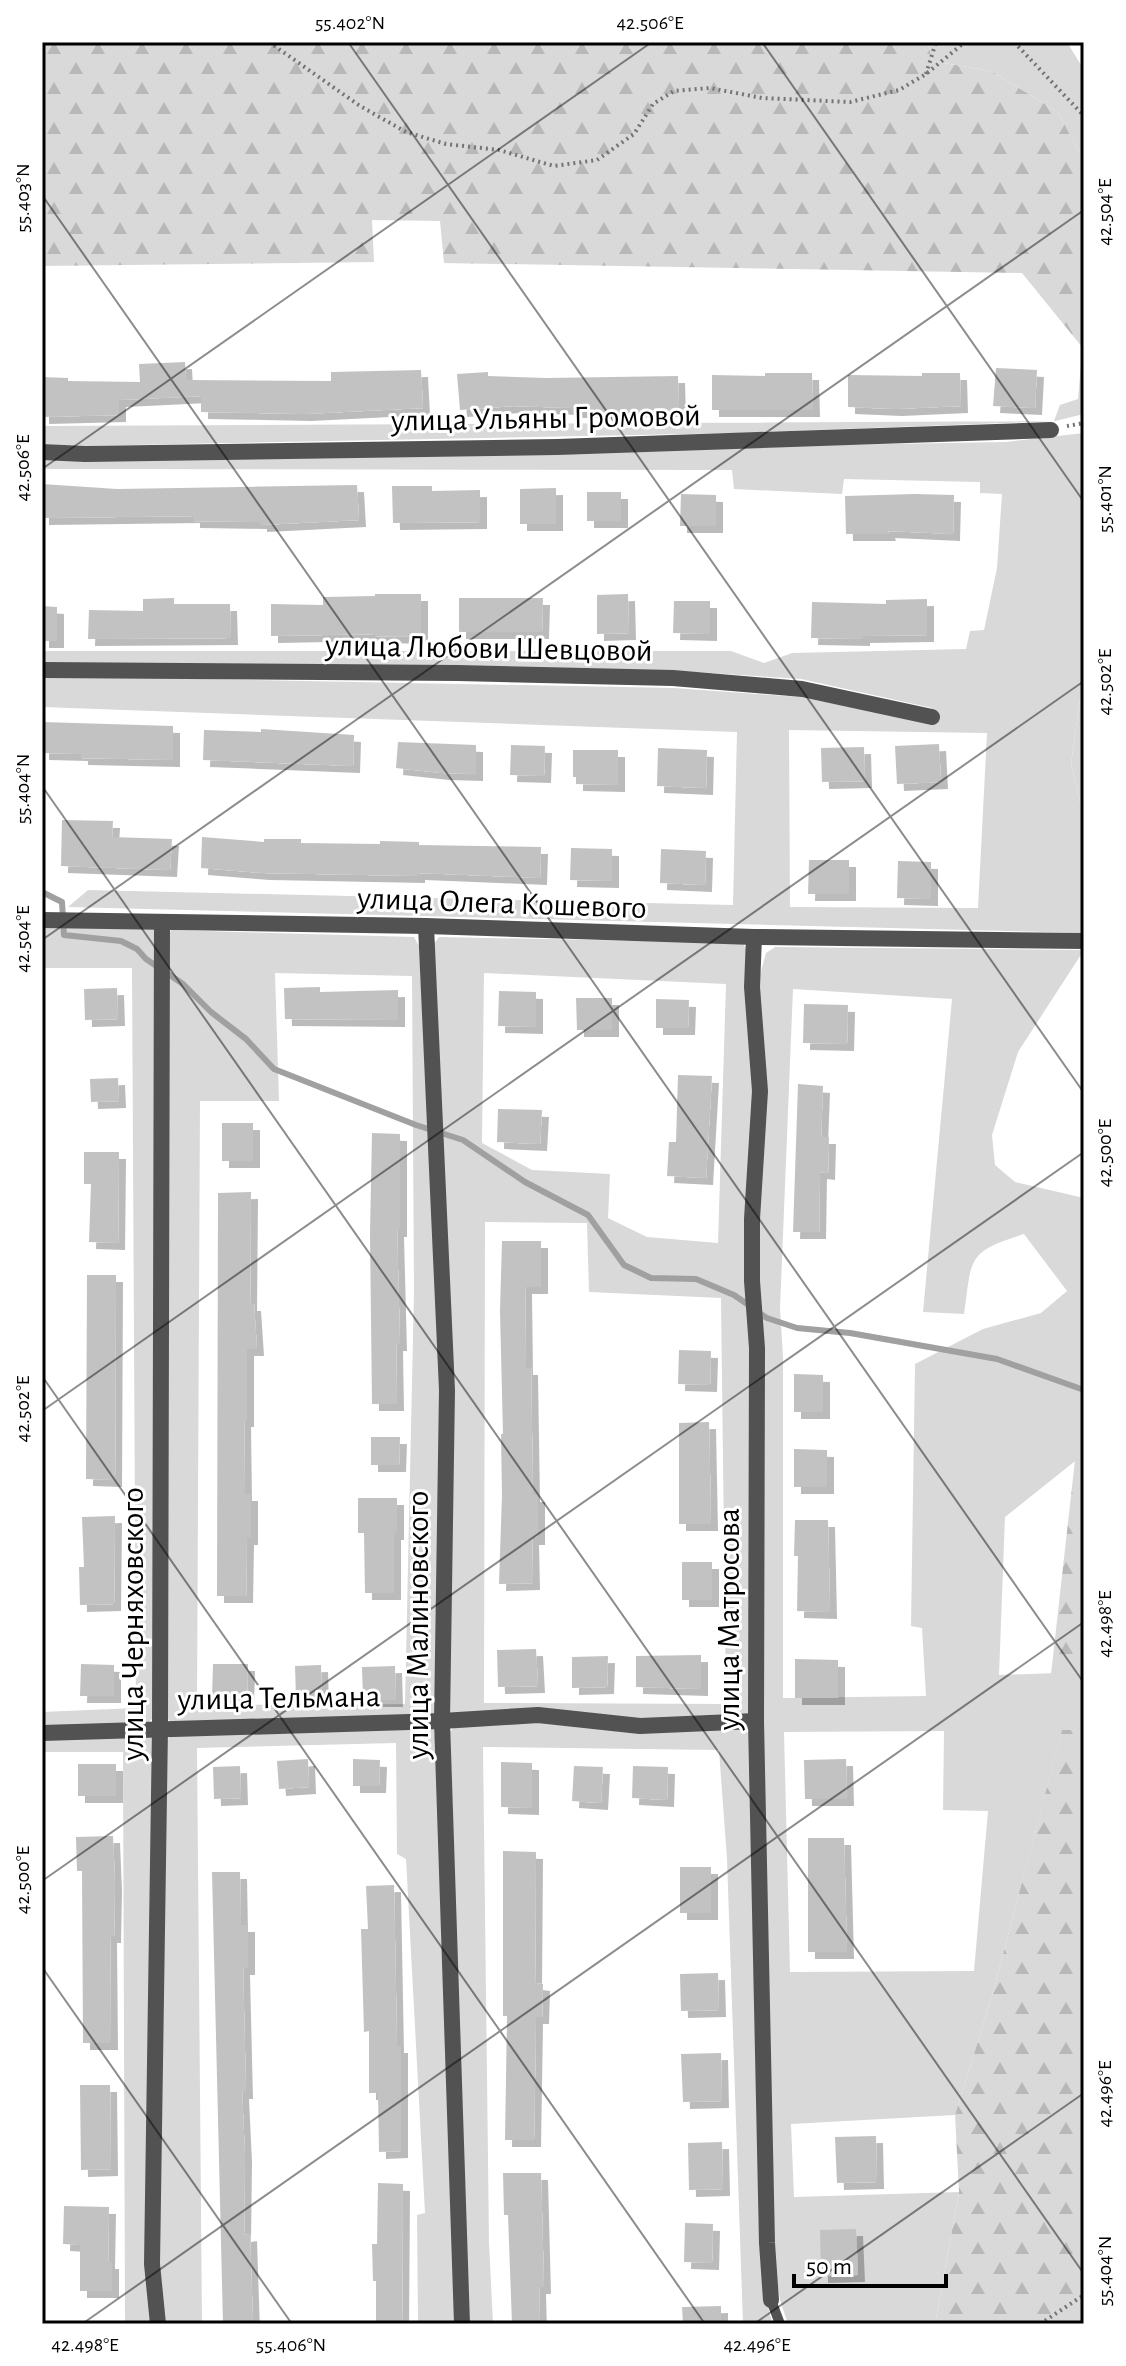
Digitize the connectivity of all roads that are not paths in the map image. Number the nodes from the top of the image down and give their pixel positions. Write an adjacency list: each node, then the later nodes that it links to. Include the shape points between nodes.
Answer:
1 (1051, 430): 2 (street, улица Ульяны Громовой, via 557,447)
2 (42, 452)
3 (42, 670): 4 (street, улица Любови Шевцовой, via 673,678 802,689)
4 (932, 717)
5 (42, 920): 6 (street, улица Олега Кошевого)
6 (162, 923): 7 (street, улица Олега Кошевого); 12 (street, улица Черняховского)
7 (426, 926): 8 (street, улица Олега Кошевого); 10 (street, улица Малиновского, via 447,1390)
8 (754, 937): 9 (street, улица Олега Кошевого); 11 (street, улица Матросова, via 760,1091 752,1219)
9 (1084, 941)
10 (442, 1721): 11 (street, улица Тельмана, via 538,1715 640,1726); 12 (street, улица Тельмана); 16 (street, улица Малиновского)
11 (756, 1721): 14 (street, улица Матросова)
12 (160, 1728): 13 (street, улица Тельмана); 15 (street, улица Черняховского, via 152,2264)
13 (42, 1733)
14 (771, 2300): 17 (lane)
15 (158, 2324)
16 (462, 2324)
17 (780, 2324)

